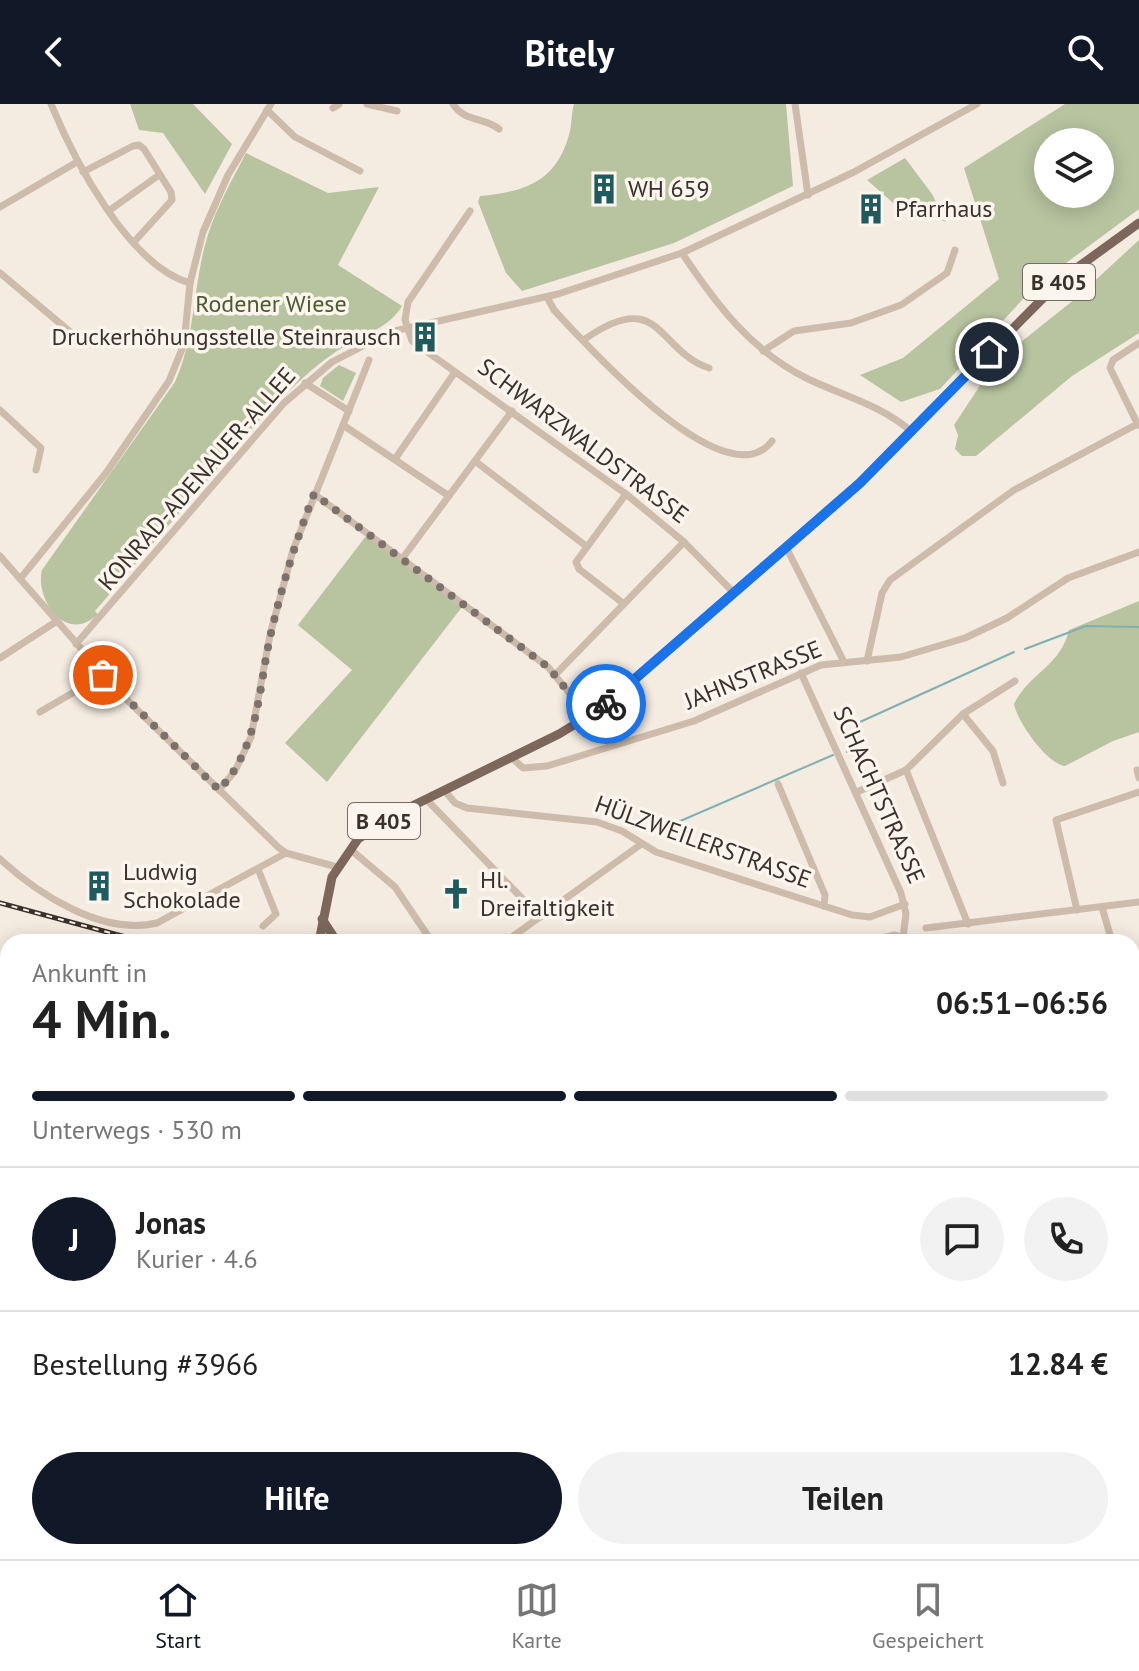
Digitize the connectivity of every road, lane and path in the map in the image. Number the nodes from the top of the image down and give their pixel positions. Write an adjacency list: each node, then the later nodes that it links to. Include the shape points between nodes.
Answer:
1 (51, 104): 9 (street)
2 (367, 104): 7 (street)
3 (453, 104): 8 (street, via 465,117)
4 (795, 104): 13 (street)
5 (977, 104): 13 (street, KONRAD-ADENAUER-ALLEE)
6 (269, 107): 10 (street, via 295,137); 22 (street, via 218,197)
7 (397, 111)
8 (499, 129)
9 (77, 162): 11 (street); 14 (street)
10 (360, 171)
11 (83, 172): 12 (street, via 139,145); 15 (street)
12 (159, 175): 15 (street); 18 (street, via 172,200)
13 (808, 195): 20 (street, KONRAD-ADENAUER-ALLEE)
14 (0, 207)
15 (110, 210): 18 (street)
16 (470, 211): 24 (street, via 408,302)
17 (1139, 223): 38 (main road, B 405, via 1047,292)
18 (134, 242): 22 (street, via 164,274)
19 (955, 250): 28 (street, via 947,273 901,305 851,323 794,331)
20 (682, 253): 23 (street, KONRAD-ADENAUER-ALLEE); 28 (street, via 726,315)
21 (0, 273): 27 (street)
22 (190, 283): 52 (street, via 184,344 163,393)
23 (547, 297): 24 (street, KONRAD-ADENAUER-ALLEE); 25 (street)
24 (406, 326): 31 (street, SCHWARZWALDSTRASSE, via 416,345); 32 (street, KONRAD-ADENAUER-ALLEE, via 351,351)
25 (585, 339): 30 (street, via 617,321 643,321); 39 (street, via 627,385 696,438 743,454 761,451)
26 (1139, 343): 37 (street, via 1110,365)
27 (90, 344)
28 (763, 351): 38 (street, via 809,379 889,413)
29 (369, 360): 34 (street)
30 (709, 368)
31 (455, 372): 35 (street, SCHWARZWALDSTRASSE); 40 (street)
32 (305, 383): 34 (street); 56 (street, KONRAD-ADENAUER-ALLEE)
33 (0, 410): 42 (street, via 41,448)
34 (349, 411): 36 (street)
35 (512, 411): 41 (street); 44 (street, SCHWARZWALDSTRASSE)
36 (343, 425): 40 (street); 43 (street)
37 (1138, 425): 58 (street, via 1024,483 890,580 882,593)
38 (912, 432): 48 (main road, B 405)
39 (772, 441)
40 (395, 459): 45 (street)
41 (475, 461): 45 (street); 47 (street)
42 (36, 470)
43 (314, 494): 51 (street); 71 (street, via 279,598 251,737)
44 (626, 494): 46 (street, SCHWARZWALDSTRASSE); 47 (street)
45 (449, 496): 51 (street)
46 (684, 542): 53 (street, SCHWARZWALDSTRASSE); 54 (street)
47 (586, 546): 54 (street, via 576,565)
48 (786, 547): 53 (main road, B 405); 59 (street)
49 (1139, 552): 58 (street, JAHNSTRASSE, via 1068,578 965,638)
50 (0, 556): 52 (street)
51 (402, 559): 61 (street)
52 (20, 579): 55 (street)
53 (734, 593): 66 (main road, B 405)
54 (624, 604): 61 (street)
55 (57, 621): 56 (street); 57 (street)
56 (76, 644): 62 (street)
57 (0, 658)
58 (867, 661): 59 (street, JAHNSTRASSE)
59 (844, 662): 60 (street, JAHNSTRASSE)
60 (801, 673): 67 (street, JAHNSTRASSE, via 694,721 575,758 523,768); 73 (street, SCHACHTSTRASSE)
61 (556, 674): 66 (street)
62 (103, 675): 64 (street); 71 (street)
63 (1015, 681): 65 (street)
64 (40, 712)
65 (963, 714): 68 (street); 69 (street, via 993,751)
66 (589, 717): 67 (main road, B 405)
67 (511, 757): 72 (main road, B 405)
68 (906, 770): 73 (street); 89 (street)
69 (1003, 783)
70 (778, 784): 84 (street, via 825,895)
71 (219, 790): 78 (street)
72 (444, 790): 75 (main road, B 405); 76 (street, HÜLZWEILERSTRASSE, via 460,807 587,820 622,831)
73 (857, 792): 83 (street, SCHACHTSTRASSE)
74 (1139, 792): 86 (street, via 1056,820)
75 (426, 799): 77 (main road, B 405, via 377,825); 87 (street)
76 (640, 845): 84 (street, HÜLZWEILERSTRASSE); 87 (street)
77 (349, 848): 80 (main road, B 405); 94 (street, via 395,887)
78 (286, 853): 80 (street); 81 (street)
79 (0, 859): 81 (street, via 51,900 137,927 157,923)
80 (337, 867): 88 (main road, B 405)
81 (258, 869): 90 (street, via 276,914)
82 (1139, 902): 85 (street)
83 (905, 904): 84 (street, HÜLZWEILERSTRASSE, via 865,917); 96 (street, SCHACHTSTRASSE)
84 (824, 906)
85 (1102, 907): 86 (street); 97 (street)
86 (1077, 910): 89 (street)
87 (540, 917): 95 (street)
88 (322, 918): 92 (main road, B 405); 93 (main road)
89 (968, 924): 91 (street)
90 (263, 926)
91 (926, 928)
92 (320, 934)
93 (332, 934)
94 (427, 934)
95 (516, 934)
96 (904, 934)
97 (1110, 934)

